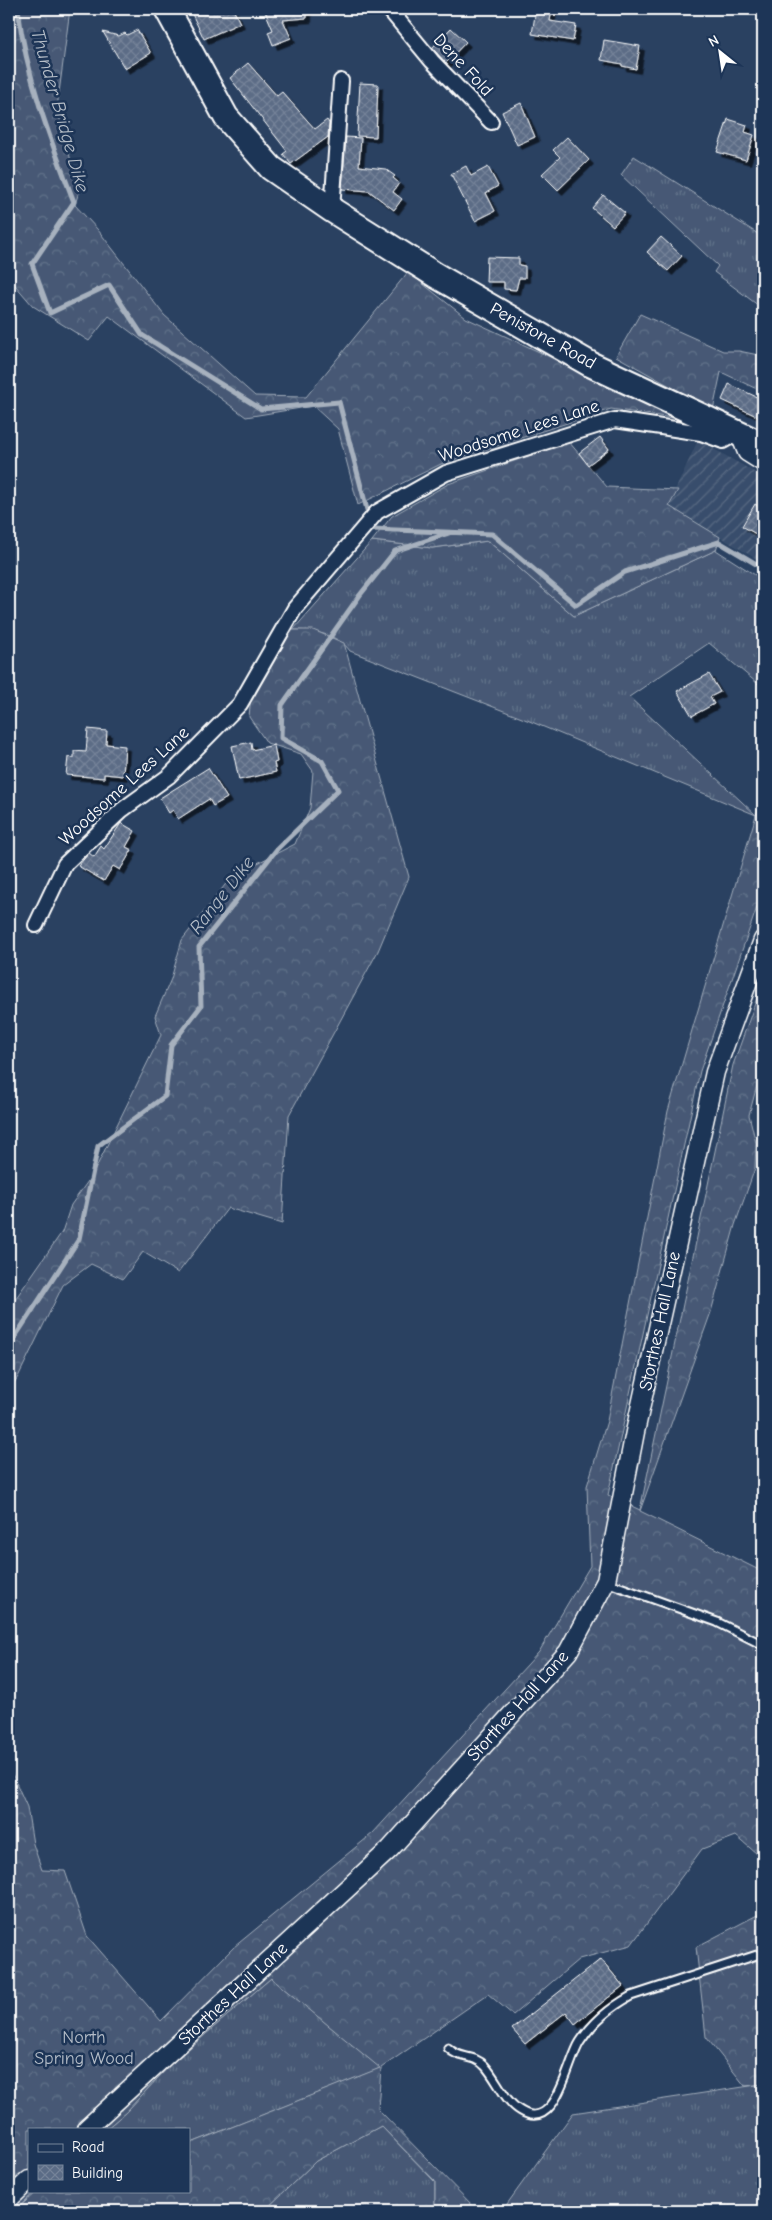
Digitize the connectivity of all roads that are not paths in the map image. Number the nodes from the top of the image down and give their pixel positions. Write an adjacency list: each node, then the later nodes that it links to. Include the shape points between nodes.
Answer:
1 (167, 9): 5 (highway, Penistone Road, via 226,117 270,168)
2 (388, 9): 4 (street, Dene Fold, via 432,61)
3 (341, 81): 5 (street)
4 (491, 122)
5 (332, 210): 6 (highway, Penistone Road, via 590,364)
6 (739, 432): 7 (highway, Penistone Road); 8 (street, via 747,452); 9 (street, Woodsome Lees Lane, via 723,441 701,434 615,420 446,473 377,512 295,608 240,704 169,776 122,810 65,864)
7 (763, 445)
8 (763, 462)
9 (36, 925)
10 (763, 940): 11 (street, Storthes Hall Lane, via 715,1072 635,1432)
11 (606, 1581): 12 (lane, via 717,1622); 15 (street, Storthes Hall Lane, via 568,1652 390,1849)
12 (763, 1645)
13 (763, 1953): 14 (lane, via 620,2002 579,2043 566,2078 550,2107 535,2115 519,2110 474,2057 454,2054)
14 (448, 2048)
15 (87, 2128)
16 (28, 2181): 17 (street)
17 (9, 2198)

